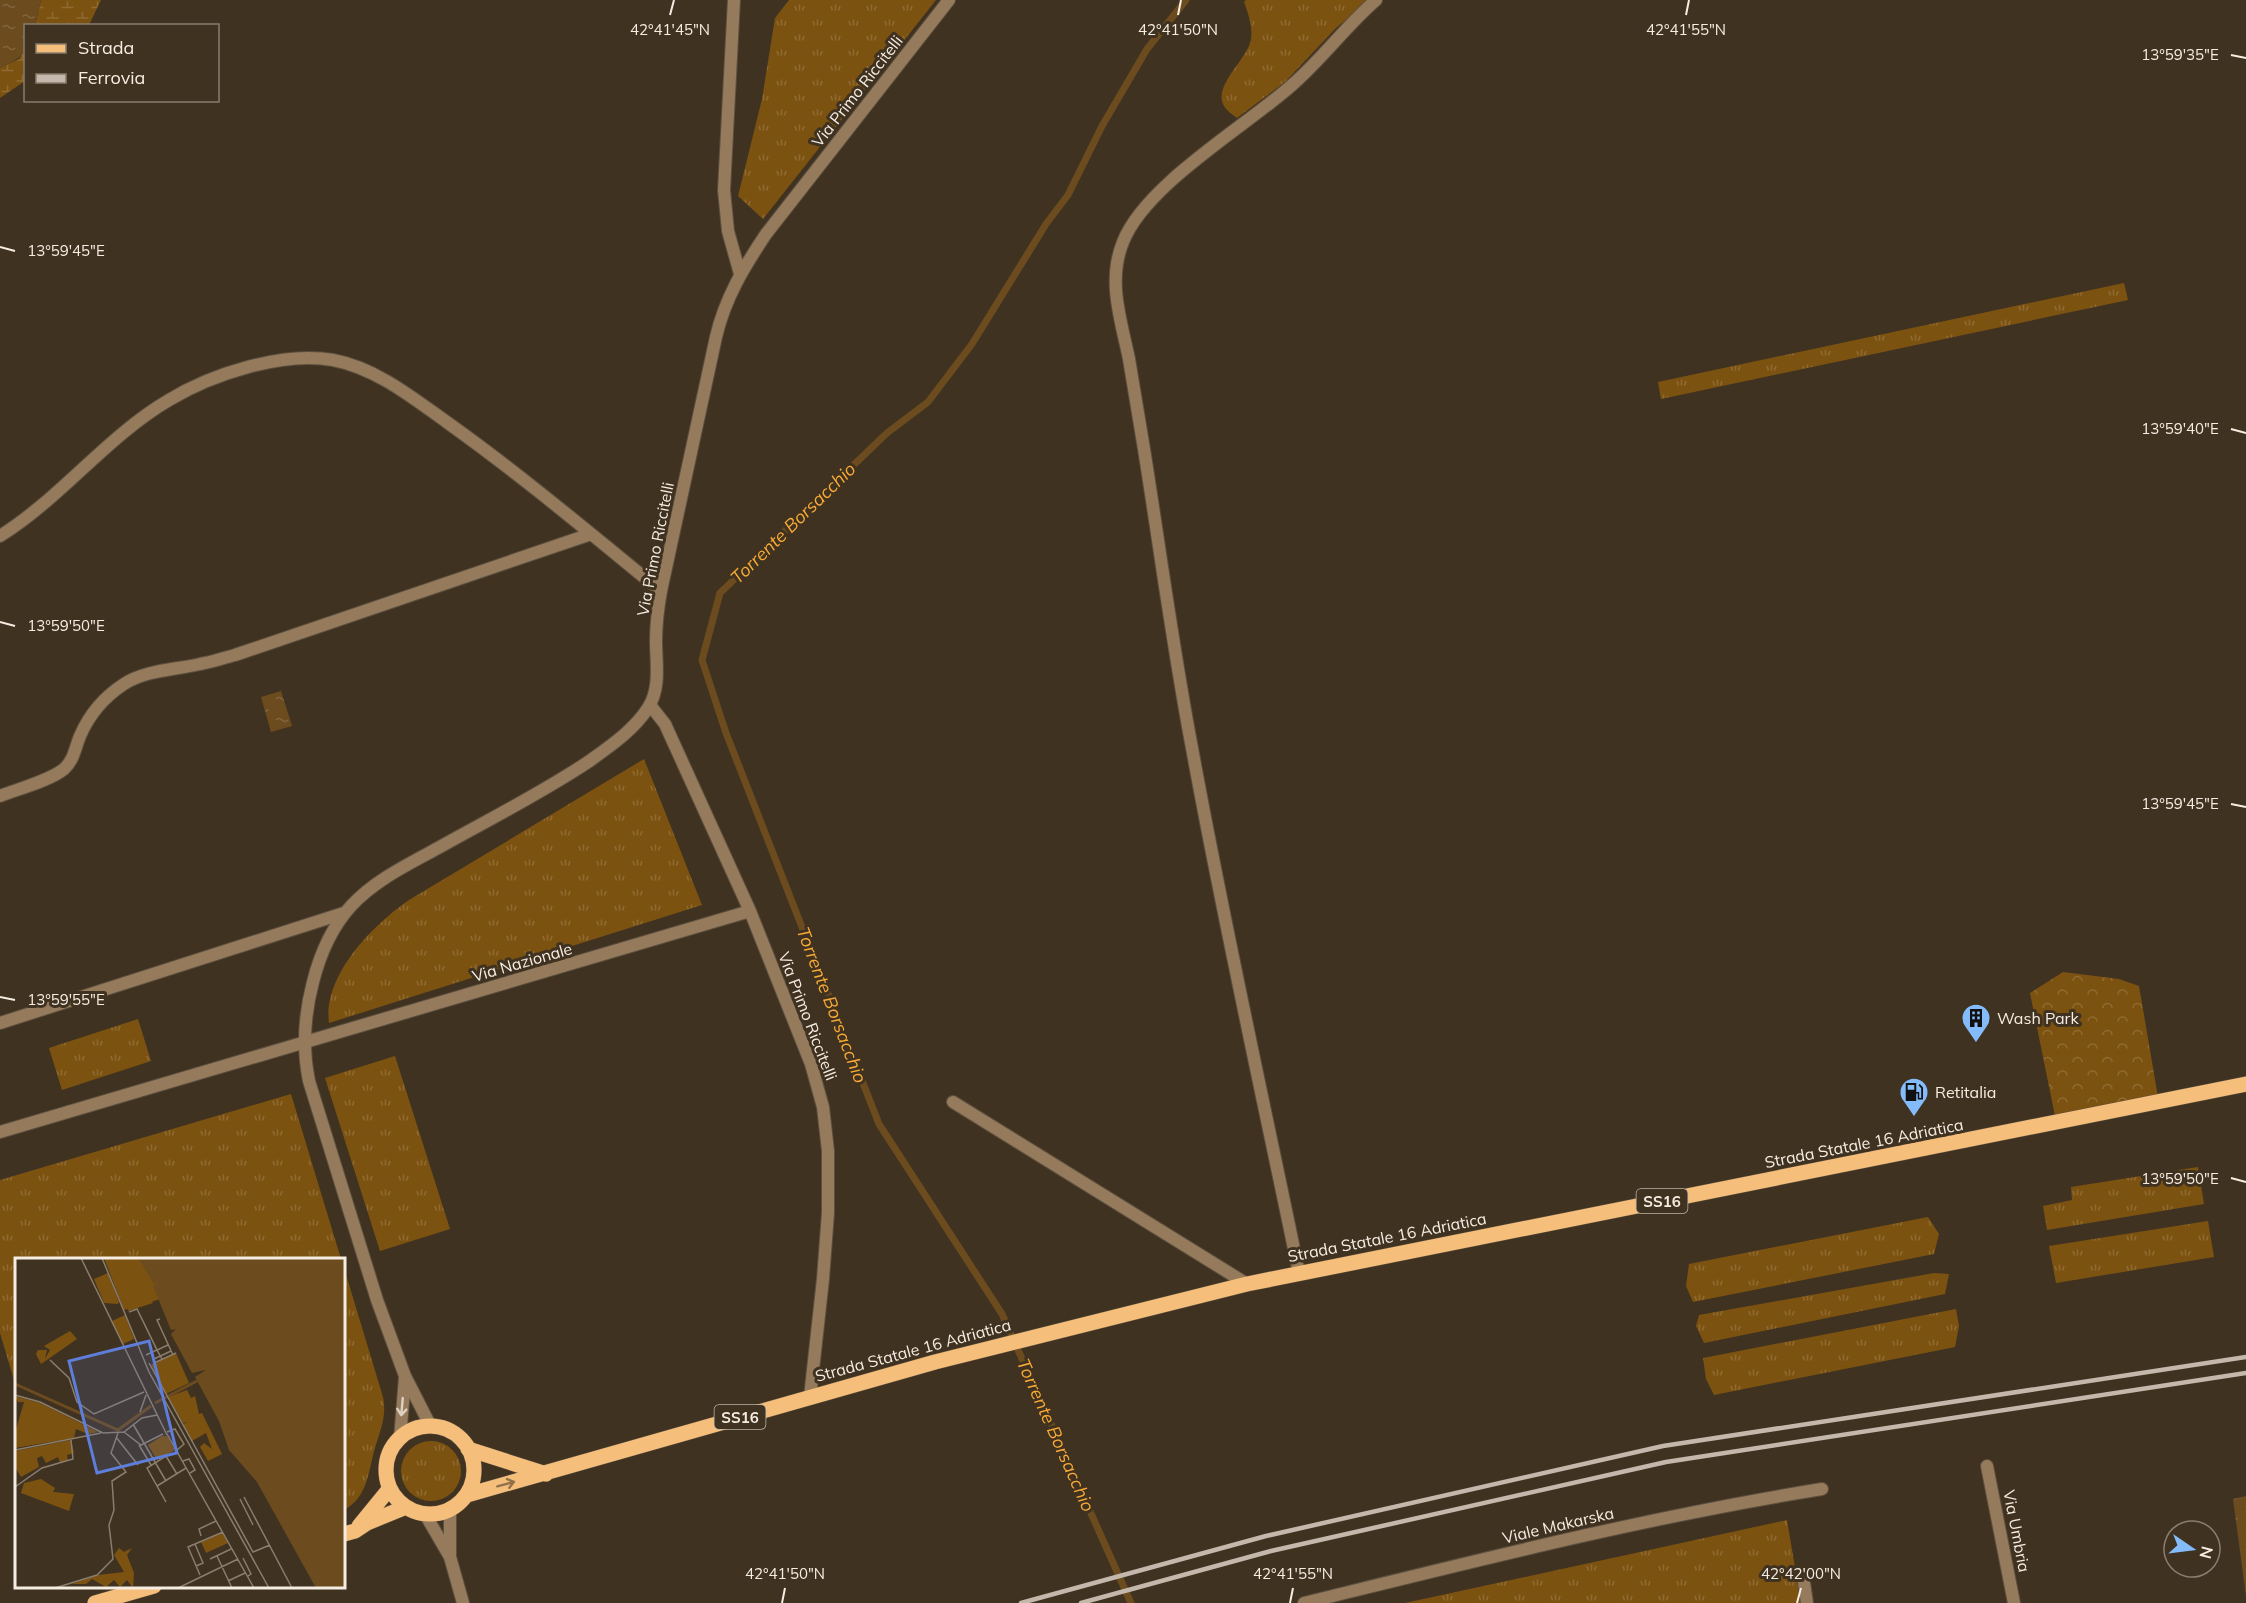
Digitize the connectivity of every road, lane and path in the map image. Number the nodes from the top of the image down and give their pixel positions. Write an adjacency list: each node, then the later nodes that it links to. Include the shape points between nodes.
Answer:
1 (734, 0): 4 (street, via 724,190 728,231)
2 (950, 0): 4 (street, Via Primo Riccitelli, via 788,204)
3 (1376, 0): 17 (street, via 1292,86 1156,196 1124,237 1116,281 1118,313 1140,423 1194,761)
4 (740, 274): 7 (street, Via Primo Riccitelli, via 719,324)
5 (591, 534): 6 (street, via 508,466 402,391 350,364 307,358 232,371 170,399 123,433); 7 (street); 9 (street, via 235,655 133,680 93,712 65,768)
6 (0, 536)
7 (661, 591): 8 (street, Via Primo Riccitelli, via 657,685)
8 (650, 705): 10 (street, Via Primo Riccitelli, via 665,724); 11 (street, via 612,745 561,780 386,877)
9 (0, 796)
10 (750, 911): 13 (street, Via Nazionale); 20 (street, Via Primo Riccitelli, via 811,1064 826,1124 827,1229)
11 (344, 913): 12 (street); 13 (street, via 316,968)
12 (0, 1023)
13 (304, 1043): 16 (street, Via Nazionale); 19 (street, via 309,1081 348,1210)
14 (2246, 1084): 17 (main road, Strada Statale 16 Adriatica / SS16)
15 (952, 1102): 18 (street)
16 (0, 1132)
17 (1299, 1273): 18 (main road, Strada Statale 16 Adriatica / SS16)
18 (1247, 1284): 20 (main road, Strada Statale 16 Adriatica / SS16)
19 (405, 1376): 21 (street); 22 (street, one-way to 22)
20 (810, 1396): 25 (main road, Strada Statale 16 Adriatica / SS16)
21 (431, 1426): 22 (main road); 23 (main road, via 459,1437)
22 (400, 1439): 26 (main road, via 387,1462)
23 (468, 1449): 25 (main road); 28 (main road, via 474,1472)
24 (1987, 1466): 40 (street, Via Umbria)
25 (546, 1474): 28 (main road, Strada Statale 16 Adriatica / SS16, one-way to 25)
26 (390, 1488): 29 (main road); 32 (main road)
27 (1822, 1489): 38 (street, Viale Makarska, via 1655,1520)
28 (467, 1495): 30 (main road, Strada Statale 16 Adriatica / SS16)
29 (406, 1507): 31 (main road); 32 (main road)
30 (450, 1509): 31 (main road, Strada Statale 16 Adriatica / SS16); 33 (street)
31 (425, 1514): 33 (street)
32 (349, 1532)
33 (450, 1557): 37 (street)
34 (1804, 1582): 39 (street)
35 (150, 1588): 36 (main road)
36 (95, 1603)
37 (463, 1603)
38 (1304, 1603)
39 (1807, 1603)
40 (2014, 1603)

